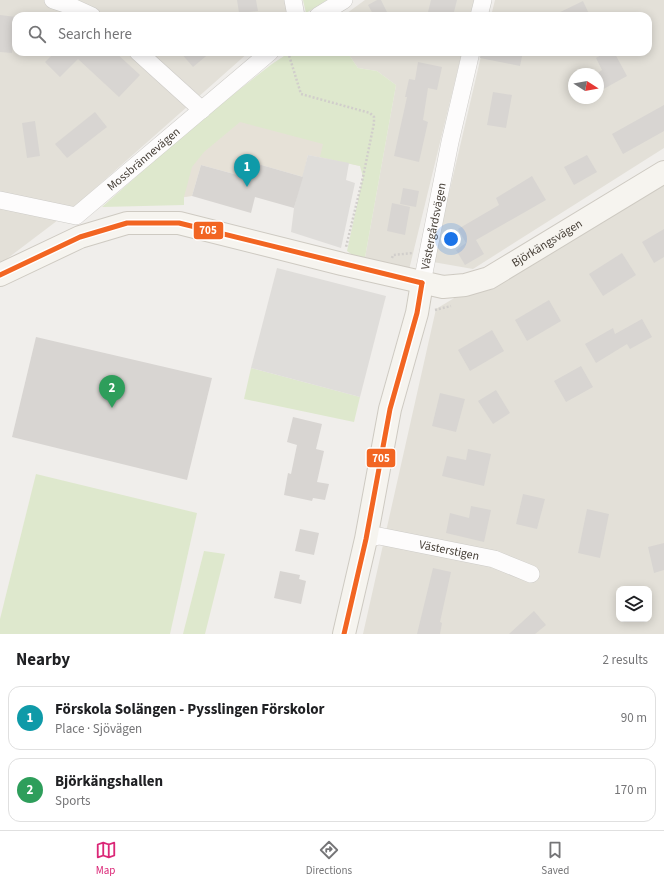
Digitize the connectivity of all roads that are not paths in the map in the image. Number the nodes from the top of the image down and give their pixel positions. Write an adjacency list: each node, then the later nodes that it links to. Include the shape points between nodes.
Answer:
1 (53, 0): 5 (street)
2 (293, 0): 6 (street)
3 (344, 0): 7 (street)
4 (483, 0): 8 (street)
5 (83, 12)
6 (295, 12)
7 (324, 12)
8 (480, 12)
9 (142, 56): 12 (street)
10 (265, 56): 12 (street, Mossbrännevägen)
11 (470, 56): 16 (street, Västergårdsvägen)
12 (202, 110): 14 (street, Mossbrännevägen, via 76,216)
13 (664, 172): 16 (street, Björkängsvägen, via 489,278 465,285 443,287)
14 (0, 200)
15 (0, 275): 16 (street, Björkängsvägen, via 80,237 127,223 179,223)
16 (422, 283): 17 (street, Västergårdsvägen, via 417,313 390,409)
17 (366, 538): 18 (street, Västerstigen, via 379,536 494,559); 19 (street, Västergårdsvägen)
18 (531, 574)
19 (344, 634)

